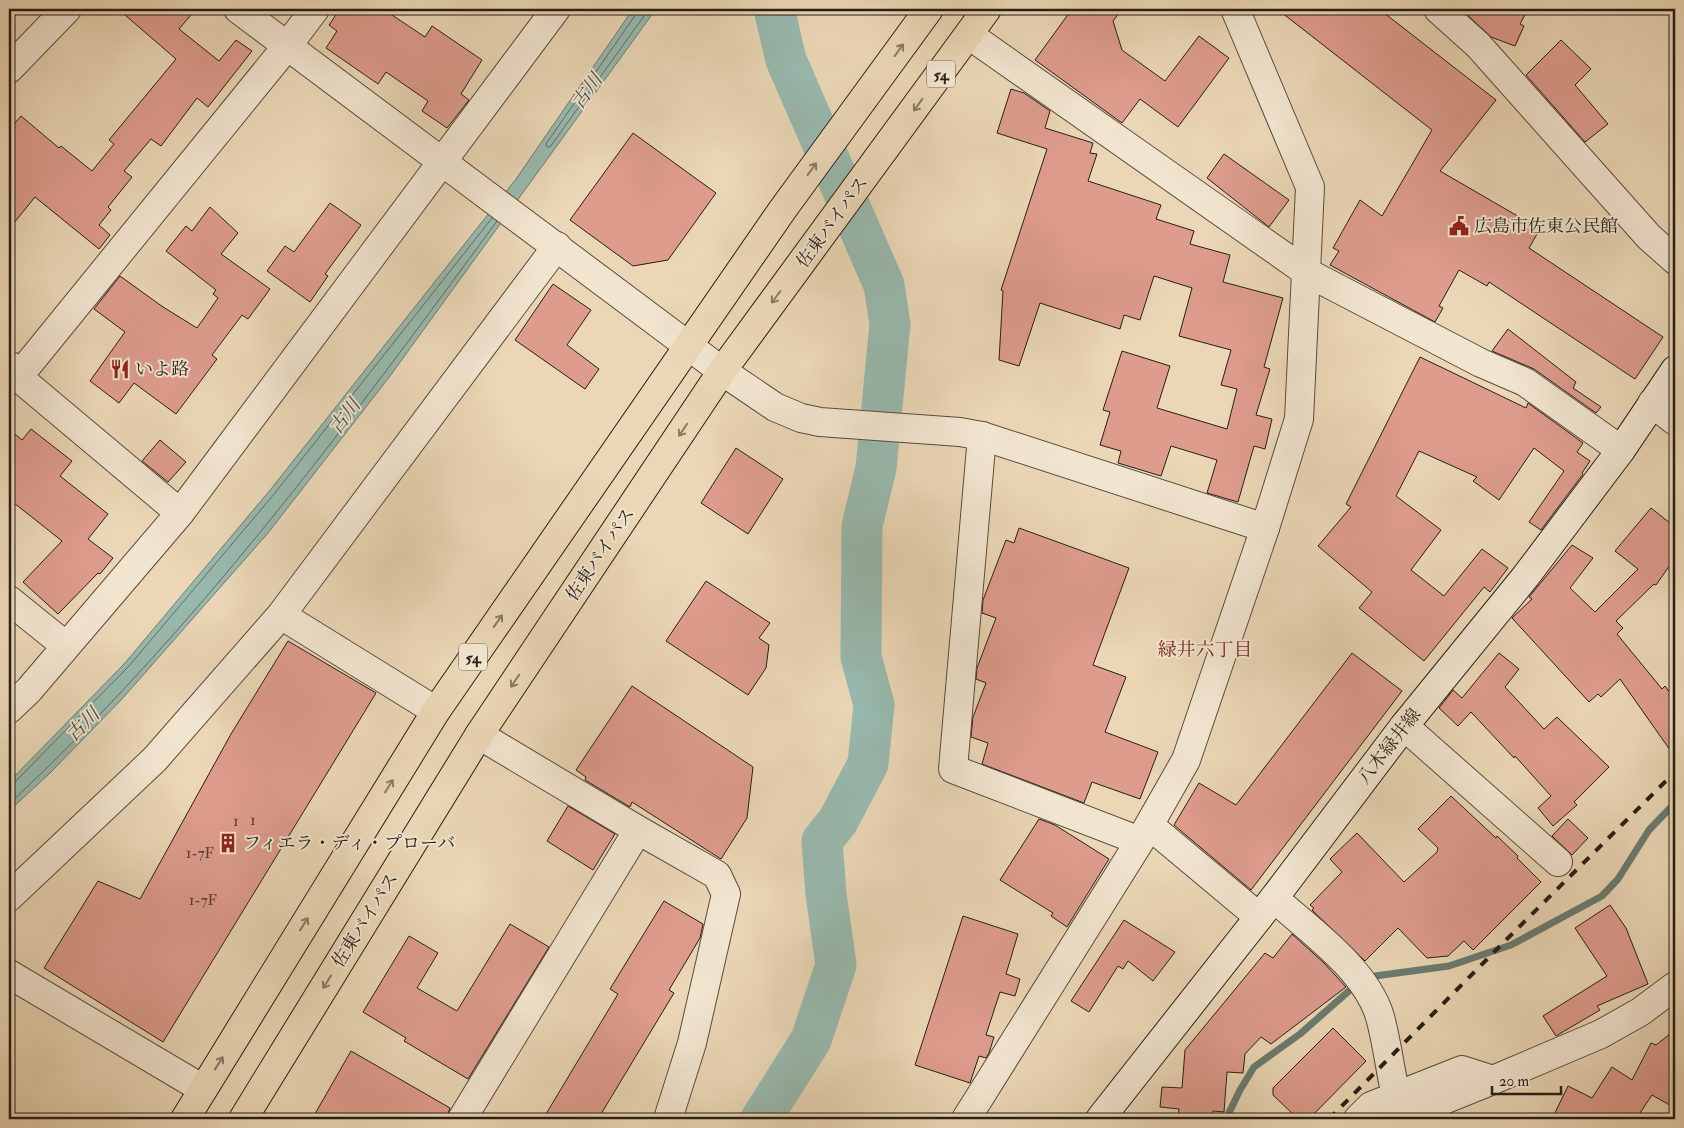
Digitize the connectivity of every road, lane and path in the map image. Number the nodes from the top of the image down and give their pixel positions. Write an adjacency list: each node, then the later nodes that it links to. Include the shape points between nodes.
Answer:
1 (67, 9): 11 (street)
2 (238, 9): 10 (street)
3 (315, 9): 10 (street)
4 (556, 9): 12 (street)
5 (929, 9): 16 (highway, 54, one-way to 5)
6 (988, 9): 9 (highway, 佐東バイパス / 54)
7 (1234, 9): 15 (street, via 1310,187)
8 (1438, 9): 14 (street, via 1478,45 1649,237)
9 (969, 35): 15 (street); 18 (highway, 佐東バイパス / 54, one-way to 18)
10 (288, 45): 12 (street); 19 (street)
11 (9, 69)
12 (442, 164): 13 (street); 24 (street)
13 (557, 246): 16 (street); 27 (street)
14 (1675, 260)
15 (1308, 273): 23 (street, via 1480,363 1525,382); 25 (street, via 1299,419)
16 (688, 345): 18 (street); 30 (highway, 54, one-way to 16)
17 (1675, 370): 20 (street, 八木緑井線)
18 (722, 371): 22 (street, via 775,407 801,418); 32 (highway, 佐東バイパス / 54, one-way to 32)
19 (12, 374): 24 (street)
20 (1652, 403): 21 (street); 23 (street, 八木緑井線)
21 (1675, 420)
22 (971, 434): 25 (street); 34 (street, via 952,769)
23 (1621, 450): 31 (street, 八木緑井線, via 1526,576)
24 (180, 513): 28 (street)
25 (1266, 528): 34 (street, via 1186,760)
26 (9, 600): 28 (street)
27 (281, 616): 30 (street); 36 (street, via 155,759)
28 (66, 646): 29 (street)
29 (9, 709)
30 (436, 711): 40 (highway, 54, one-way to 30)
31 (1404, 726): 35 (street); 37 (street, 八木緑井線)
32 (479, 735): 33 (street); 43 (highway, 佐東バイパス / 54, one-way to 43)
33 (638, 830): 44 (street); 45 (street, via 717,875 726,894 692,1043)
34 (1144, 833): 37 (street); 46 (street)
35 (1558, 862)
36 (9, 898)
37 (1266, 907): 41 (street, via 1351,968 1368,990 1380,1016); 47 (street, 八木緑井線)
38 (9, 975): 40 (street)
39 (1675, 986): 41 (street, via 1640,1012 1601,1034 1441,1101)
40 (203, 1089): 42 (highway, 54)
41 (1403, 1111): 48 (street, via 1371,1106)
42 (185, 1119)
43 (244, 1119)
44 (462, 1119)
45 (668, 1119)
46 (966, 1119)
47 (1100, 1119)
48 (1358, 1119)

